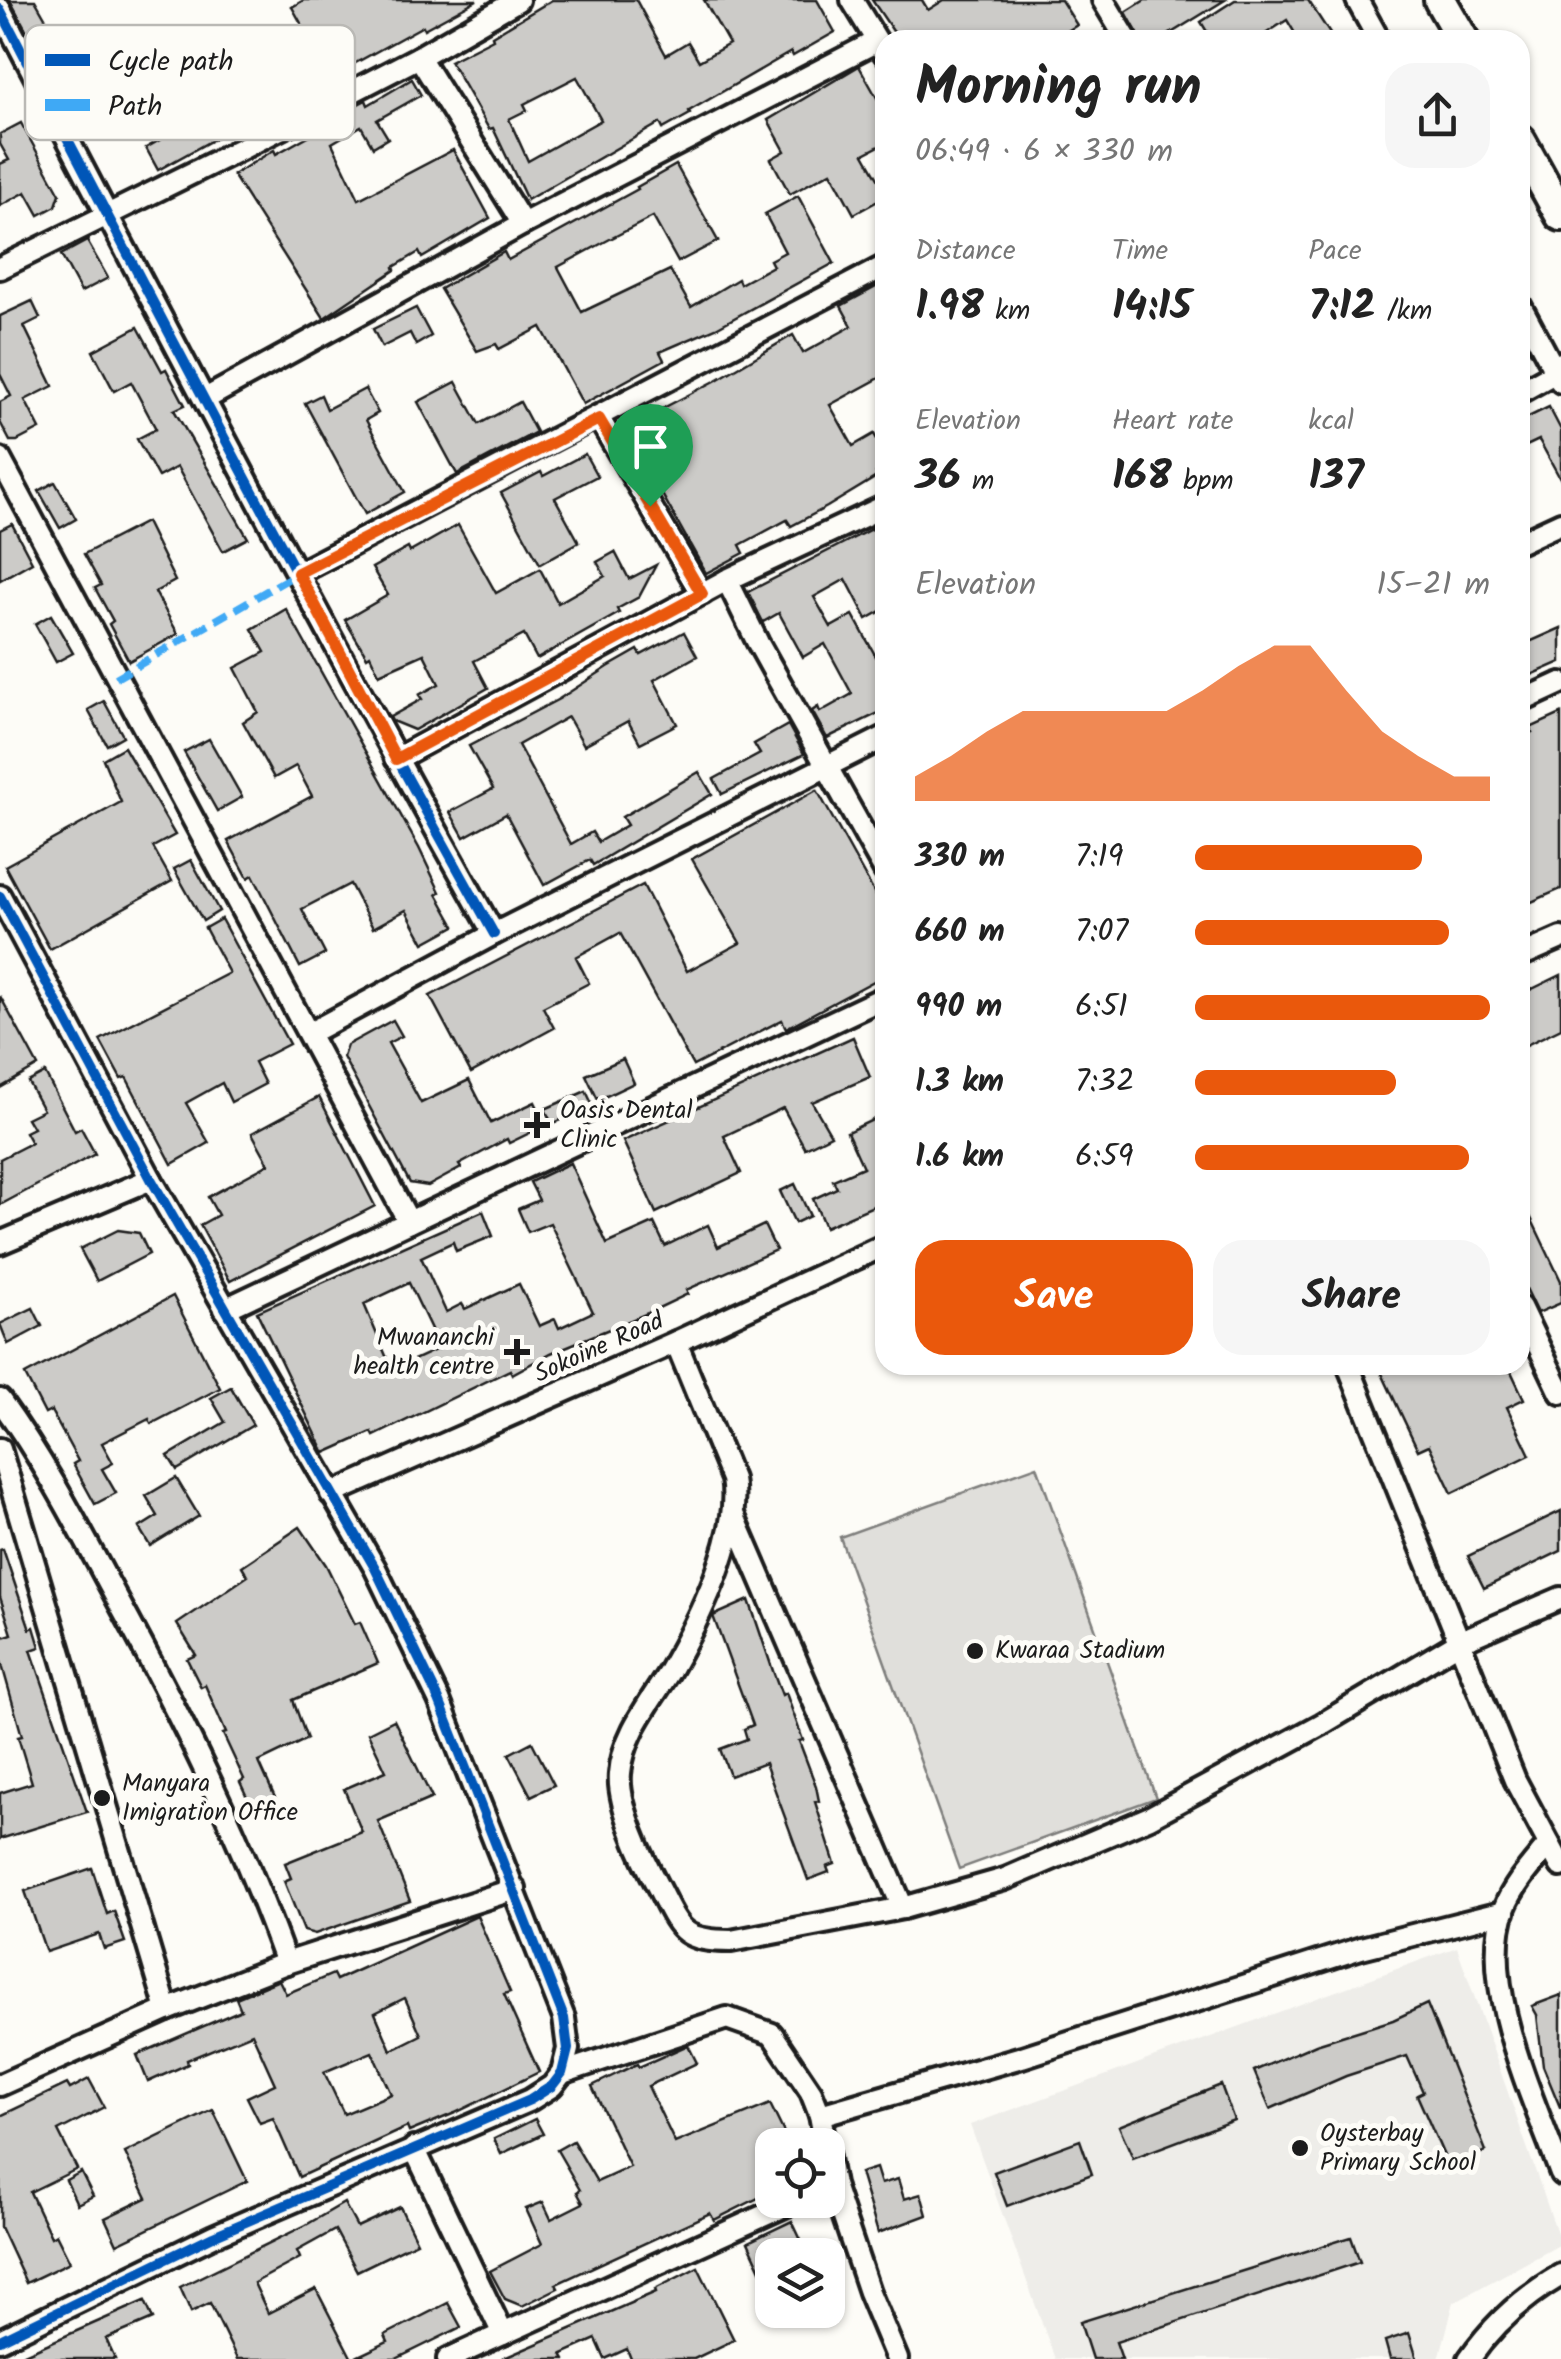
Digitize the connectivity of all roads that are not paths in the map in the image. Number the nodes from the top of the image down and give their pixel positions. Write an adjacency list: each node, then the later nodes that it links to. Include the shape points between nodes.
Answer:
1 (518, 0): 13 (street)
2 (852, 0): 10 (street)
3 (1103, 0): 7 (street)
4 (1357, 0): 8 (street)
5 (1440, 0): 9 (highway)
6 (0, 9): 12 (street)
7 (1121, 30)
8 (1374, 30)
9 (1457, 30)
10 (875, 38)
11 (875, 51): 20 (street)
12 (25, 57)
13 (418, 57): 14 (street); 20 (street)
14 (355, 89)
15 (68, 140): 19 (street)
16 (256, 140): 19 (street)
17 (1530, 160): 18 (highway)
18 (1561, 215)
19 (107, 216): 21 (street); 26 (street)
20 (523, 224): 26 (street)
21 (0, 268)
22 (875, 271): 27 (street)
23 (1530, 321): 24 (street)
24 (1559, 372): 25 (street)
25 (1530, 387)
26 (204, 398): 33 (street)
27 (599, 419): 33 (street); 35 (street)
28 (0, 460): 29 (street)
29 (10, 501): 47 (street)
30 (875, 511): 34 (street)
31 (1561, 523): 32 (street)
32 (1530, 537)
33 (298, 573): 39 (street)
34 (727, 580): 35 (street); 40 (street)
35 (702, 594): 39 (street)
36 (1561, 683): 37 (street)
37 (1530, 697)
38 (875, 742): 40 (street)
39 (396, 759): 43 (street)
40 (828, 766): 41 (street); 43 (street)
41 (875, 853)
42 (0, 896): 48 (street)
43 (494, 934): 47 (street)
44 (1561, 938): 45 (street)
45 (1530, 952)
46 (875, 1002): 49 (street)
47 (310, 1033): 49 (street)
48 (151, 1180): 50 (street); 52 (street)
49 (408, 1222): 52 (street)
50 (0, 1243)
51 (875, 1250): 54 (street, Sokoine Road)
52 (225, 1309): 59 (street)
53 (1530, 1328): 56 (street)
54 (676, 1342): 59 (street, Sokoine Road); 60 (street, via 732,1479)
55 (1352, 1375): 62 (street)
56 (1561, 1393)
57 (0, 1400): 68 (street, via 43,1463 184,1726 238,1837)
58 (0, 1450): 69 (street)
59 (332, 1494): 65 (street, via 439,1700)
60 (732, 1514): 66 (street); 66 (street, via 706,1596 624,1751 619,1778 647,1866 679,1928 704,1941)
61 (1561, 1598): 62 (street)
62 (1459, 1642): 63 (street, via 1515,1780); 66 (street, via 1150,1817 1005,1879)
63 (1549, 1844): 64 (street); 67 (street)
64 (1561, 1866)
65 (515, 1889): 68 (street); 70 (street, via 564,2018 568,2048)
66 (903, 1908)
67 (1504, 1912): 72 (street, via 1361,1948); 75 (street, via 1501,1993)
68 (286, 1963): 69 (street)
69 (167, 2010): 71 (street)
70 (562, 2073): 72 (street, via 727,2018 772,2034); 74 (street, via 530,2100)
71 (0, 2085)
72 (820, 2115): 73 (street)
73 (822, 2128)
74 (414, 2148): 79 (street); 80 (street)
75 (1561, 2174)
76 (758, 2218): 79 (street)
77 (842, 2218): 82 (street)
78 (1561, 2275): 83 (street, via 1513,2307)
79 (503, 2334): 81 (street)
80 (0, 2340)
81 (448, 2359)
82 (897, 2359)
83 (1470, 2359)

